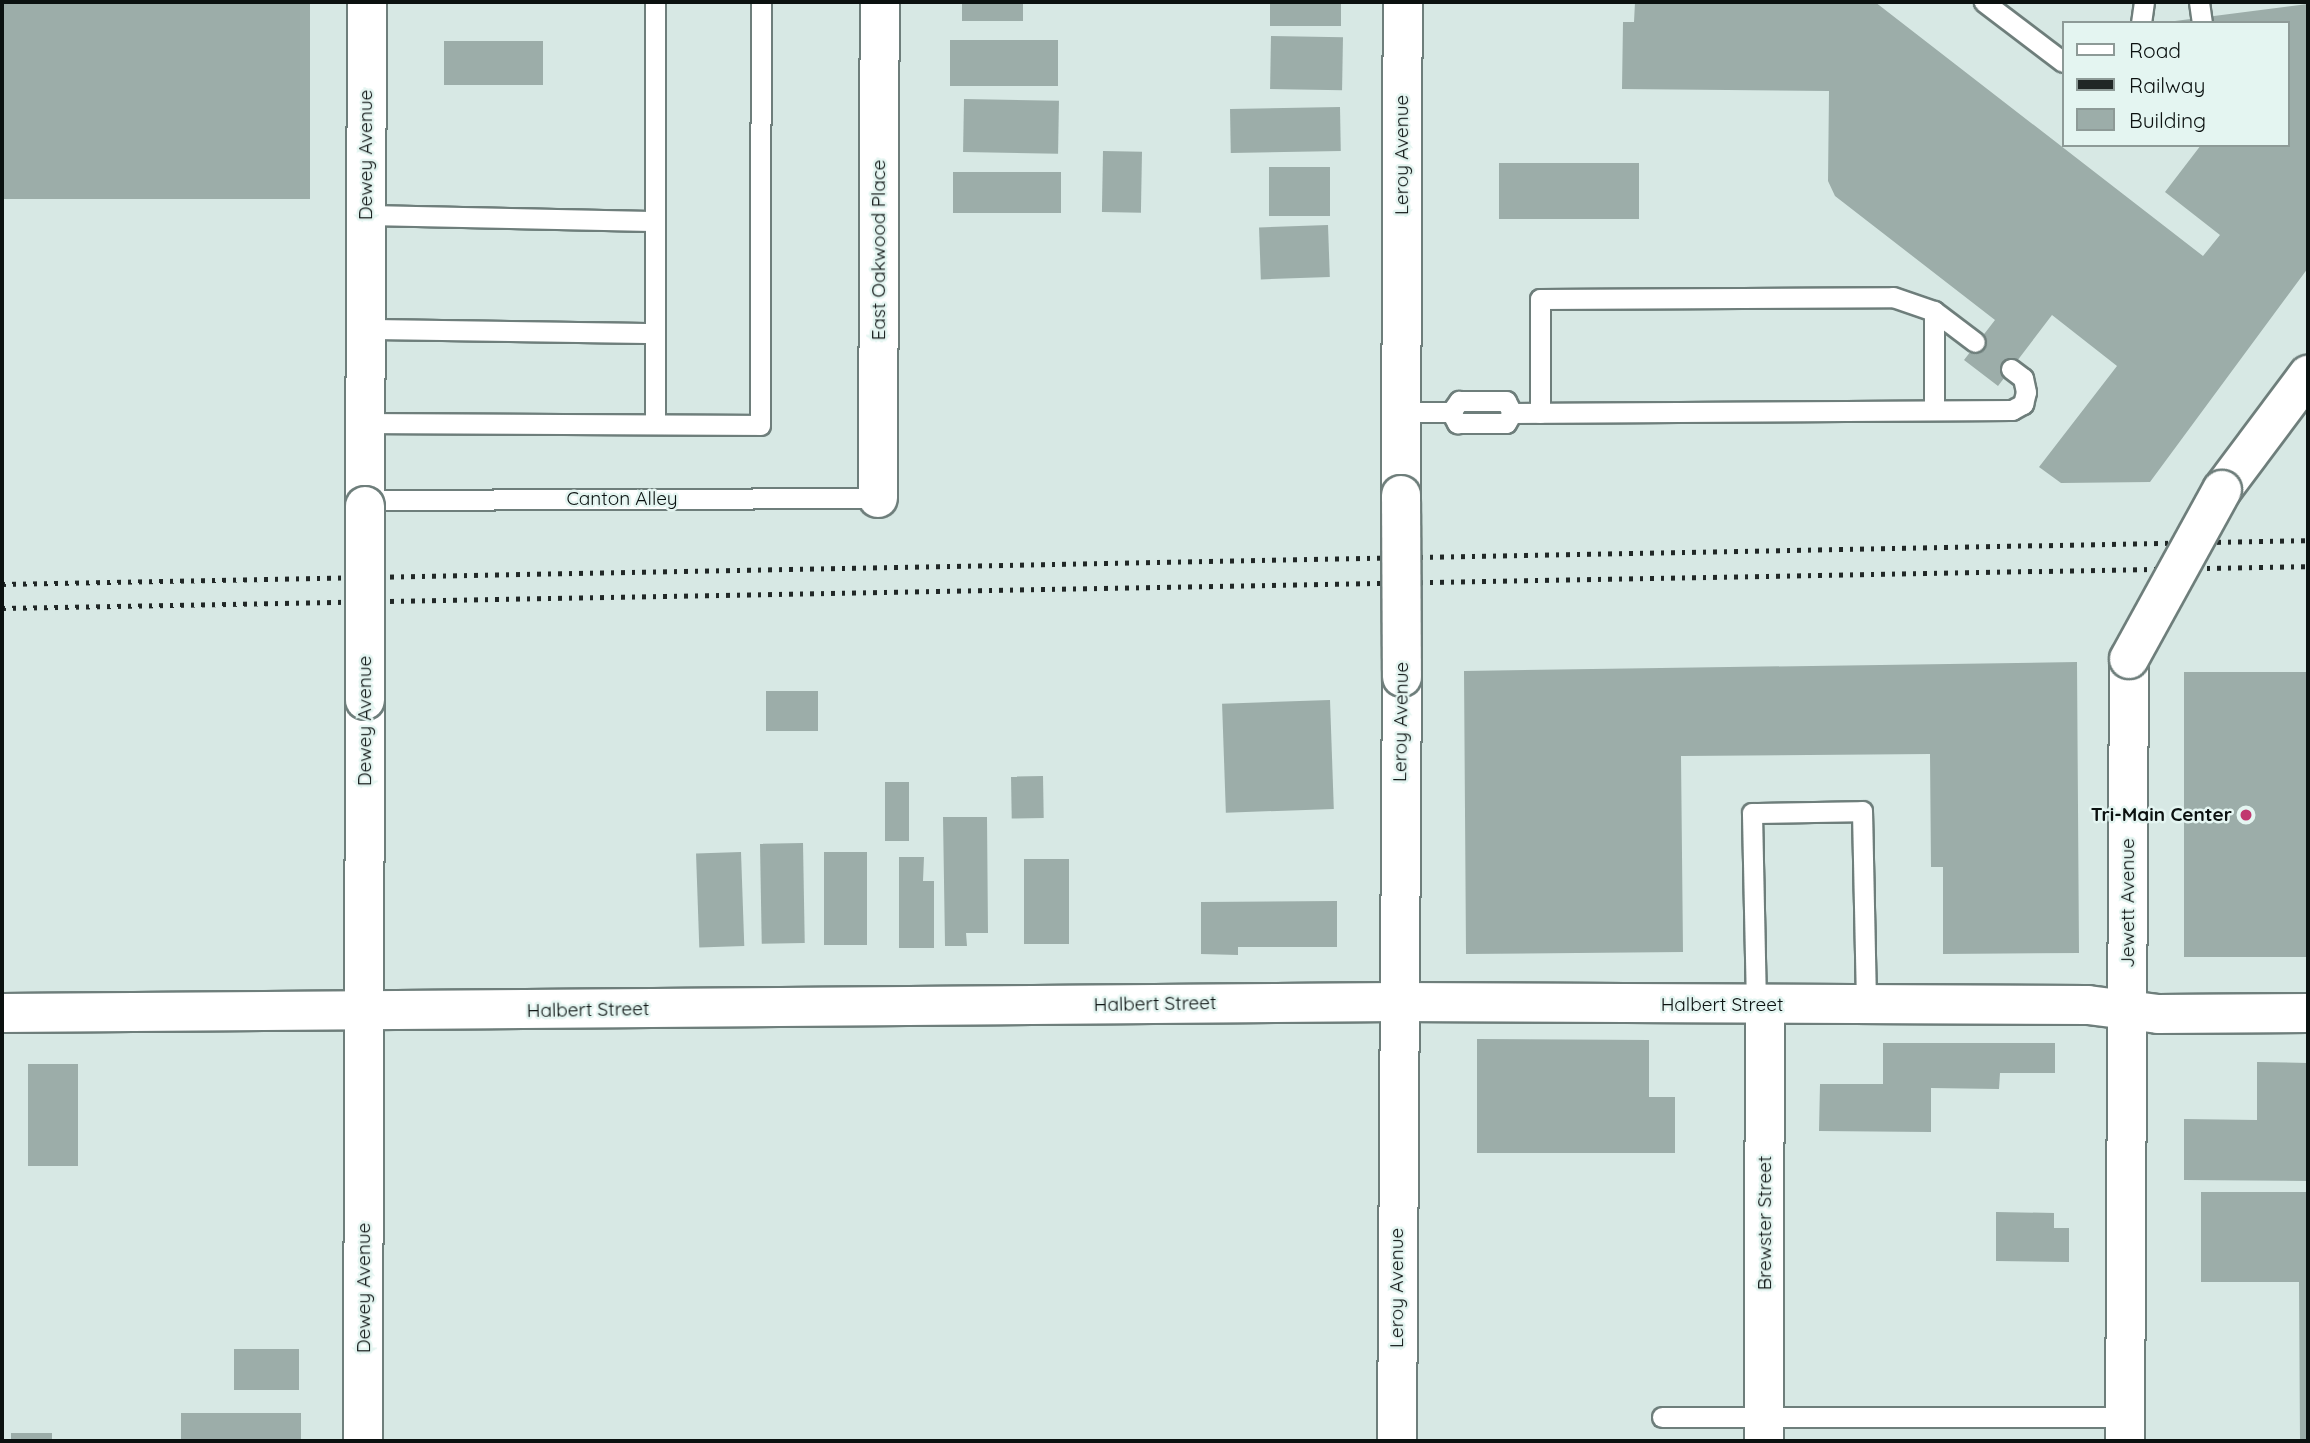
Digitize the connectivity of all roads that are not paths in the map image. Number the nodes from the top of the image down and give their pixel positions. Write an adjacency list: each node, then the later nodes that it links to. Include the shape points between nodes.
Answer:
1 (367, 2): 12 (street, Dewey Avenue)
2 (655, 2): 13 (lane)
3 (761, 2): 24 (lane, via 760,425)
4 (880, 2): 25 (street, East Oakwood Place)
5 (1403, 2): 21 (street, Leroy Avenue)
6 (1984, 2): 11 (lane)
7 (2144, 2): 9 (lane)
8 (2199, 2): 10 (lane)
9 (2141, 21)
10 (2202, 21)
11 (2062, 61)
12 (366, 215): 13 (lane); 15 (street, Dewey Avenue)
13 (653, 220): 16 (lane)
14 (1934, 311): 17 (lane); 20 (lane); 22 (lane, via 1893,297 1540,299)
15 (366, 329): 16 (lane); 23 (street, Dewey Avenue)
16 (653, 333): 24 (lane)
17 (1975, 342)
18 (2011, 369): 20 (lane, via 2023,378 2026,392 2023,404 2012,410)
19 (2308, 375): 30 (street, Jewett Avenue, bridge, via 2222,490 2129,659)
20 (1934, 410): 22 (lane)
21 (1401, 412): 22 (lane, via 1451,412 1459,401 1506,401 1512,414); 27 (street, Leroy Avenue, bridge)
22 (1540, 413)
23 (366, 423): 24 (lane); 26 (street, Dewey Avenue)
24 (655, 424)
25 (878, 498): 26 (lane, Canton Alley)
26 (365, 503): 32 (street, Dewey Avenue, bridge)
27 (1397, 1002): 28 (street, Halbert Street); 32 (street, Halbert Street); 38 (street, Leroy Avenue)
28 (1760, 1005): 29 (street, Halbert Street); 29 (lane, via 1752,813 1862,811); 35 (street, Brewster Street)
29 (1866, 1005): 30 (street, Halbert Street)
30 (2127, 1010): 33 (street, Halbert Street); 36 (street, Jewett Avenue)
31 (2, 1013): 32 (street, Halbert Street)
32 (364, 1013): 37 (street, Dewey Avenue)
33 (2308, 1013)
34 (1662, 1417): 35 (lane)
35 (1764, 1429): 36 (lane)
36 (2125, 1429)
37 (363, 1441)
38 (1397, 1441)

